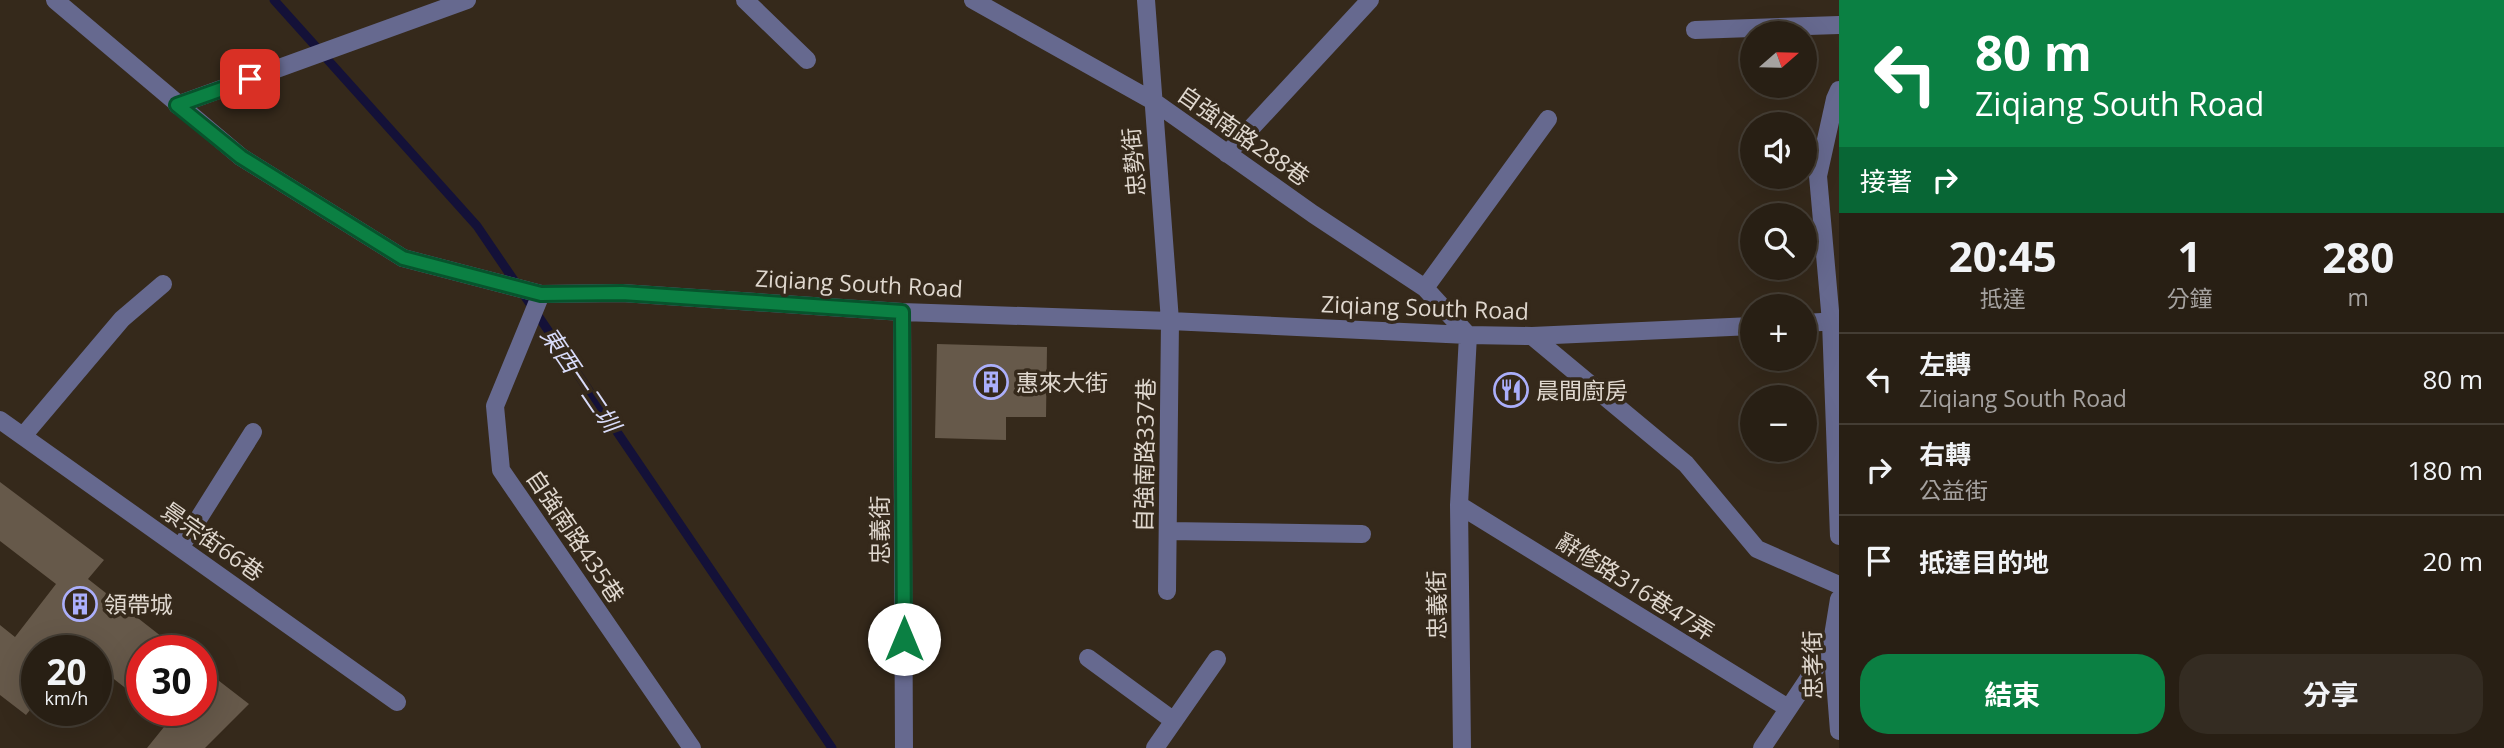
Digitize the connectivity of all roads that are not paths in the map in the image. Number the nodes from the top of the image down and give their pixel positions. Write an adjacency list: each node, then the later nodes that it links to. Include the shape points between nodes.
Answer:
1 (55, 0): 12 (street, Ziqiang South Road)
2 (467, 0): 12 (street)
3 (745, 0): 9 (street)
4 (973, 0): 11 (street, 自強南路288巷)
5 (1146, 0): 11 (street, 忠勢街)
6 (1370, 0): 14 (street)
7 (1839, 25): 8 (street)
8 (1695, 30)
9 (807, 60)
10 (1839, 90): 20 (street, via 1818,176)
11 (1153, 101): 14 (street, 自強南路288巷); 19 (street, 忠勢街)
12 (177, 105): 17 (street, Ziqiang South Road, via 241,157 403,258)
13 (1548, 119): 16 (street)
14 (1227, 154): 16 (street, 自強南路288巷)
15 (163, 284): 27 (street, via 122,319)
16 (1424, 288): 23 (street, 自強南路288巷)
17 (541, 294): 18 (street, Ziqiang South Road, via 622,293); 43 (street, 自強南路435巷, via 495,406 501,470)
18 (902, 312): 19 (street, Ziqiang South Road); 44 (street, 忠義街)
19 (1170, 320): 23 (street, Ziqiang South Road); 29 (street, 自強南路337巷)
20 (1835, 322): 21 (street); 31 (street)
21 (1817, 323)
22 (1740, 327): 24 (street, Ziqiang South Road)
23 (1468, 335): 24 (street, Ziqiang South Road); 28 (street, 忠義街)
24 (1532, 336): 33 (street, via 1686,464 1757,549)
25 (0, 420): 27 (street, 景宗街66巷)
26 (253, 432): 32 (street)
27 (23, 436): 32 (street, 景宗街66巷)
28 (1459, 505): 40 (street, 辭修路316巷47弄); 46 (street, 忠義街)
29 (1168, 531): 30 (street); 34 (street, 自強南路337巷)
30 (1362, 534)
31 (1839, 536)
32 (180, 548): 39 (street, 景宗街66巷)
33 (1839, 586)
34 (1167, 591)
35 (1839, 599): 36 (street, 忠孝街)
36 (1836, 638): 40 (street); 42 (street, 忠孝街)
37 (1088, 658): 41 (street)
38 (1217, 659): 41 (street)
39 (397, 702)
40 (1788, 708): 47 (street)
41 (1174, 721): 45 (street)
42 (1839, 731)
43 (692, 748)
44 (905, 748)
45 (1155, 748)
46 (1462, 748)
47 (1762, 748)

